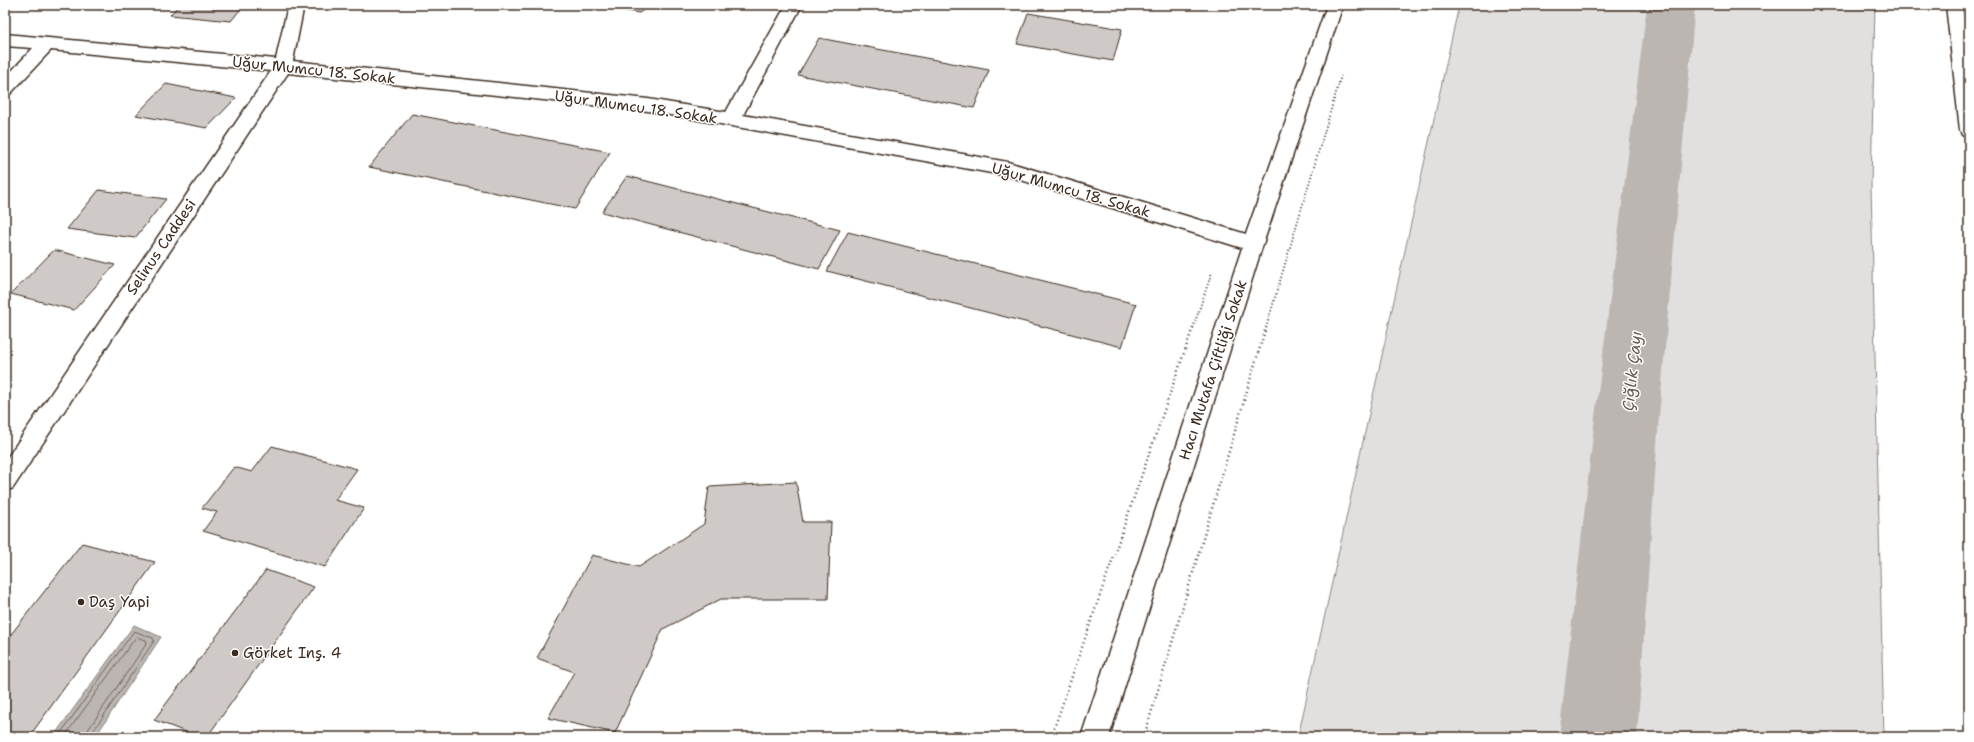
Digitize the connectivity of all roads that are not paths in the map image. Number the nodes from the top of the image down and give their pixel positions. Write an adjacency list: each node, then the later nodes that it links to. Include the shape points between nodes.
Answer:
1 (296, 5): 7 (street, Selinus Caddesi)
2 (794, 5): 9 (street)
3 (1335, 5): 11 (street, Hacı Mutafa Çiftliği Sokak)
4 (1954, 5): 10 (street)
5 (5, 40): 6 (street, Uğur Mumcu 18. Sokak)
6 (46, 45): 7 (street, Uğur Mumcu 18. Sokak); 8 (street)
7 (283, 66): 9 (street, Uğur Mumcu 18. Sokak, via 648,105); 12 (street, Selinus Caddesi)
8 (5, 89)
9 (731, 120): 11 (street, Uğur Mumcu 18. Sokak, via 1008,169)
10 (1969, 130)
11 (1253, 244): 13 (street, Hacı Mutafa Çiftliği Sokak)
12 (5, 481)
13 (1095, 737)

